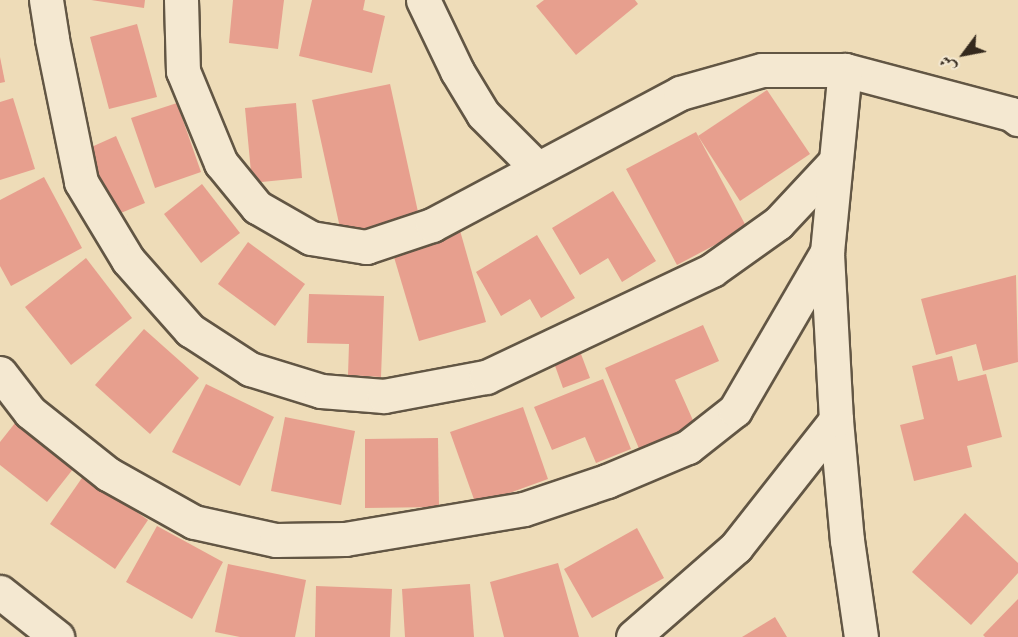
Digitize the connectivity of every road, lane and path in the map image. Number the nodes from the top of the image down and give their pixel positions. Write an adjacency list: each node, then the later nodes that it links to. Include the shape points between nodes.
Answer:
1 (46, 0): 6 (street, via 81,182 128,260 190,330 250,369 321,391 384,396 486,376 712,270 778,223)
2 (181, 0): 7 (street, via 183,71 221,163 257,207 311,238 366,247 432,225)
3 (423, 0): 7 (street, via 483,114)
4 (845, 70): 5 (street); 6 (street); 7 (street, via 762,70 680,93)
5 (1018, 119)
6 (836, 162): 8 (street)
7 (537, 168)
8 (827, 252): 9 (street, via 735,410 688,447 525,509 345,539 276,540 194,522 108,474 30,412); 10 (street)
9 (0, 373)
10 (836, 420): 13 (street, via 736,547); 14 (street)
11 (0, 592): 12 (street)
12 (57, 637)
13 (633, 637)
14 (861, 637)

